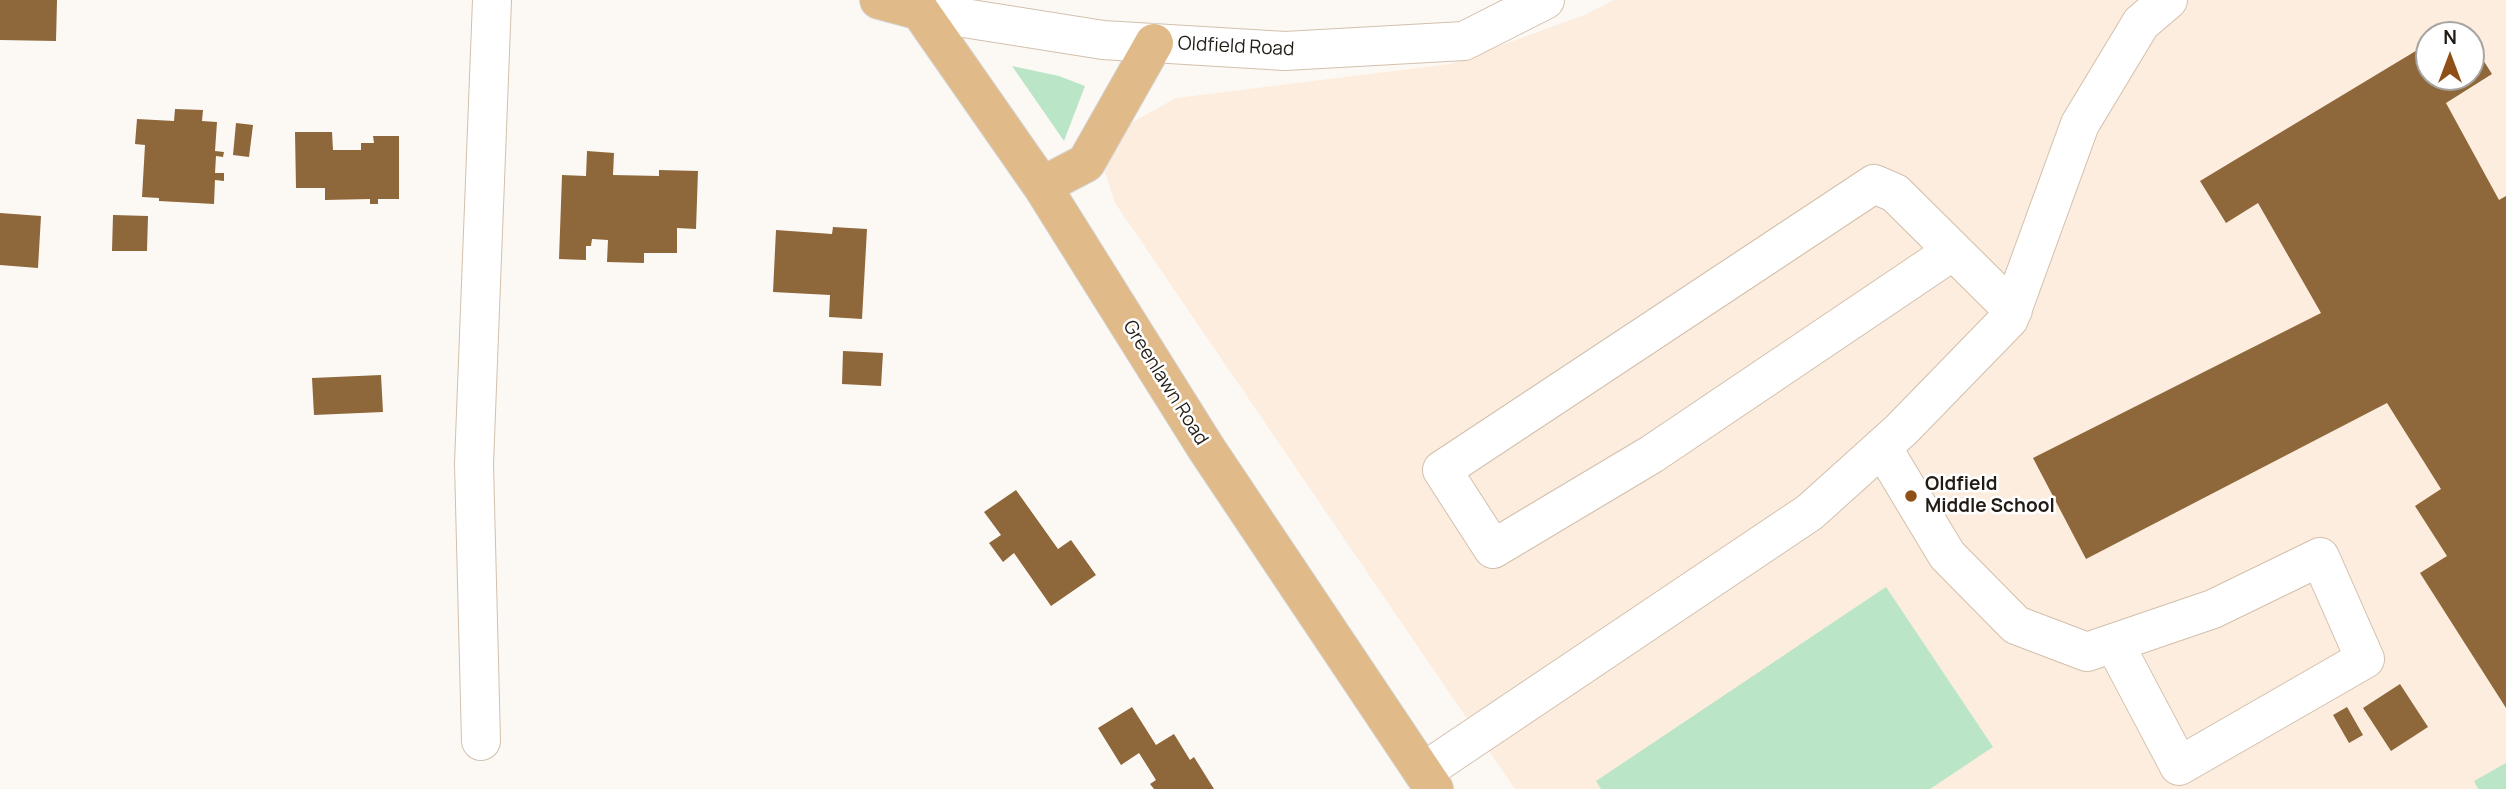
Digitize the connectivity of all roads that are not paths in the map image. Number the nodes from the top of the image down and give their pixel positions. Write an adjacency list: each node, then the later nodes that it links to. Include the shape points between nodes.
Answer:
1 (492, 0): 12 (street, via 474,464)
2 (879, 0): 5 (main road)
3 (1545, 0): 6 (street, Oldfield Road, via 1464,41 1285,51)
4 (2168, 0): 9 (street, via 2141,23 2080,124)
5 (920, 11): 6 (street, Oldfield Road, via 1103,40); 7 (main road, Greenlawn Road)
6 (1154, 43): 7 (main road, via 1086,163)
7 (1042, 186): 13 (main road, Greenlawn Road, via 1206,449)
8 (1953, 251): 8 (street, via 1895,193 1874,184 1442,470 1493,549 1652,454); 9 (street)
9 (2013, 310): 10 (street, via 2010,319)
10 (1882, 447): 11 (street, via 1947,555 2016,625 2087,652); 13 (street, via 1810,512)
11 (2114, 643): 11 (street, via 2213,609 2320,557 2365,659 2179,766)
12 (481, 741)
13 (1429, 781)

